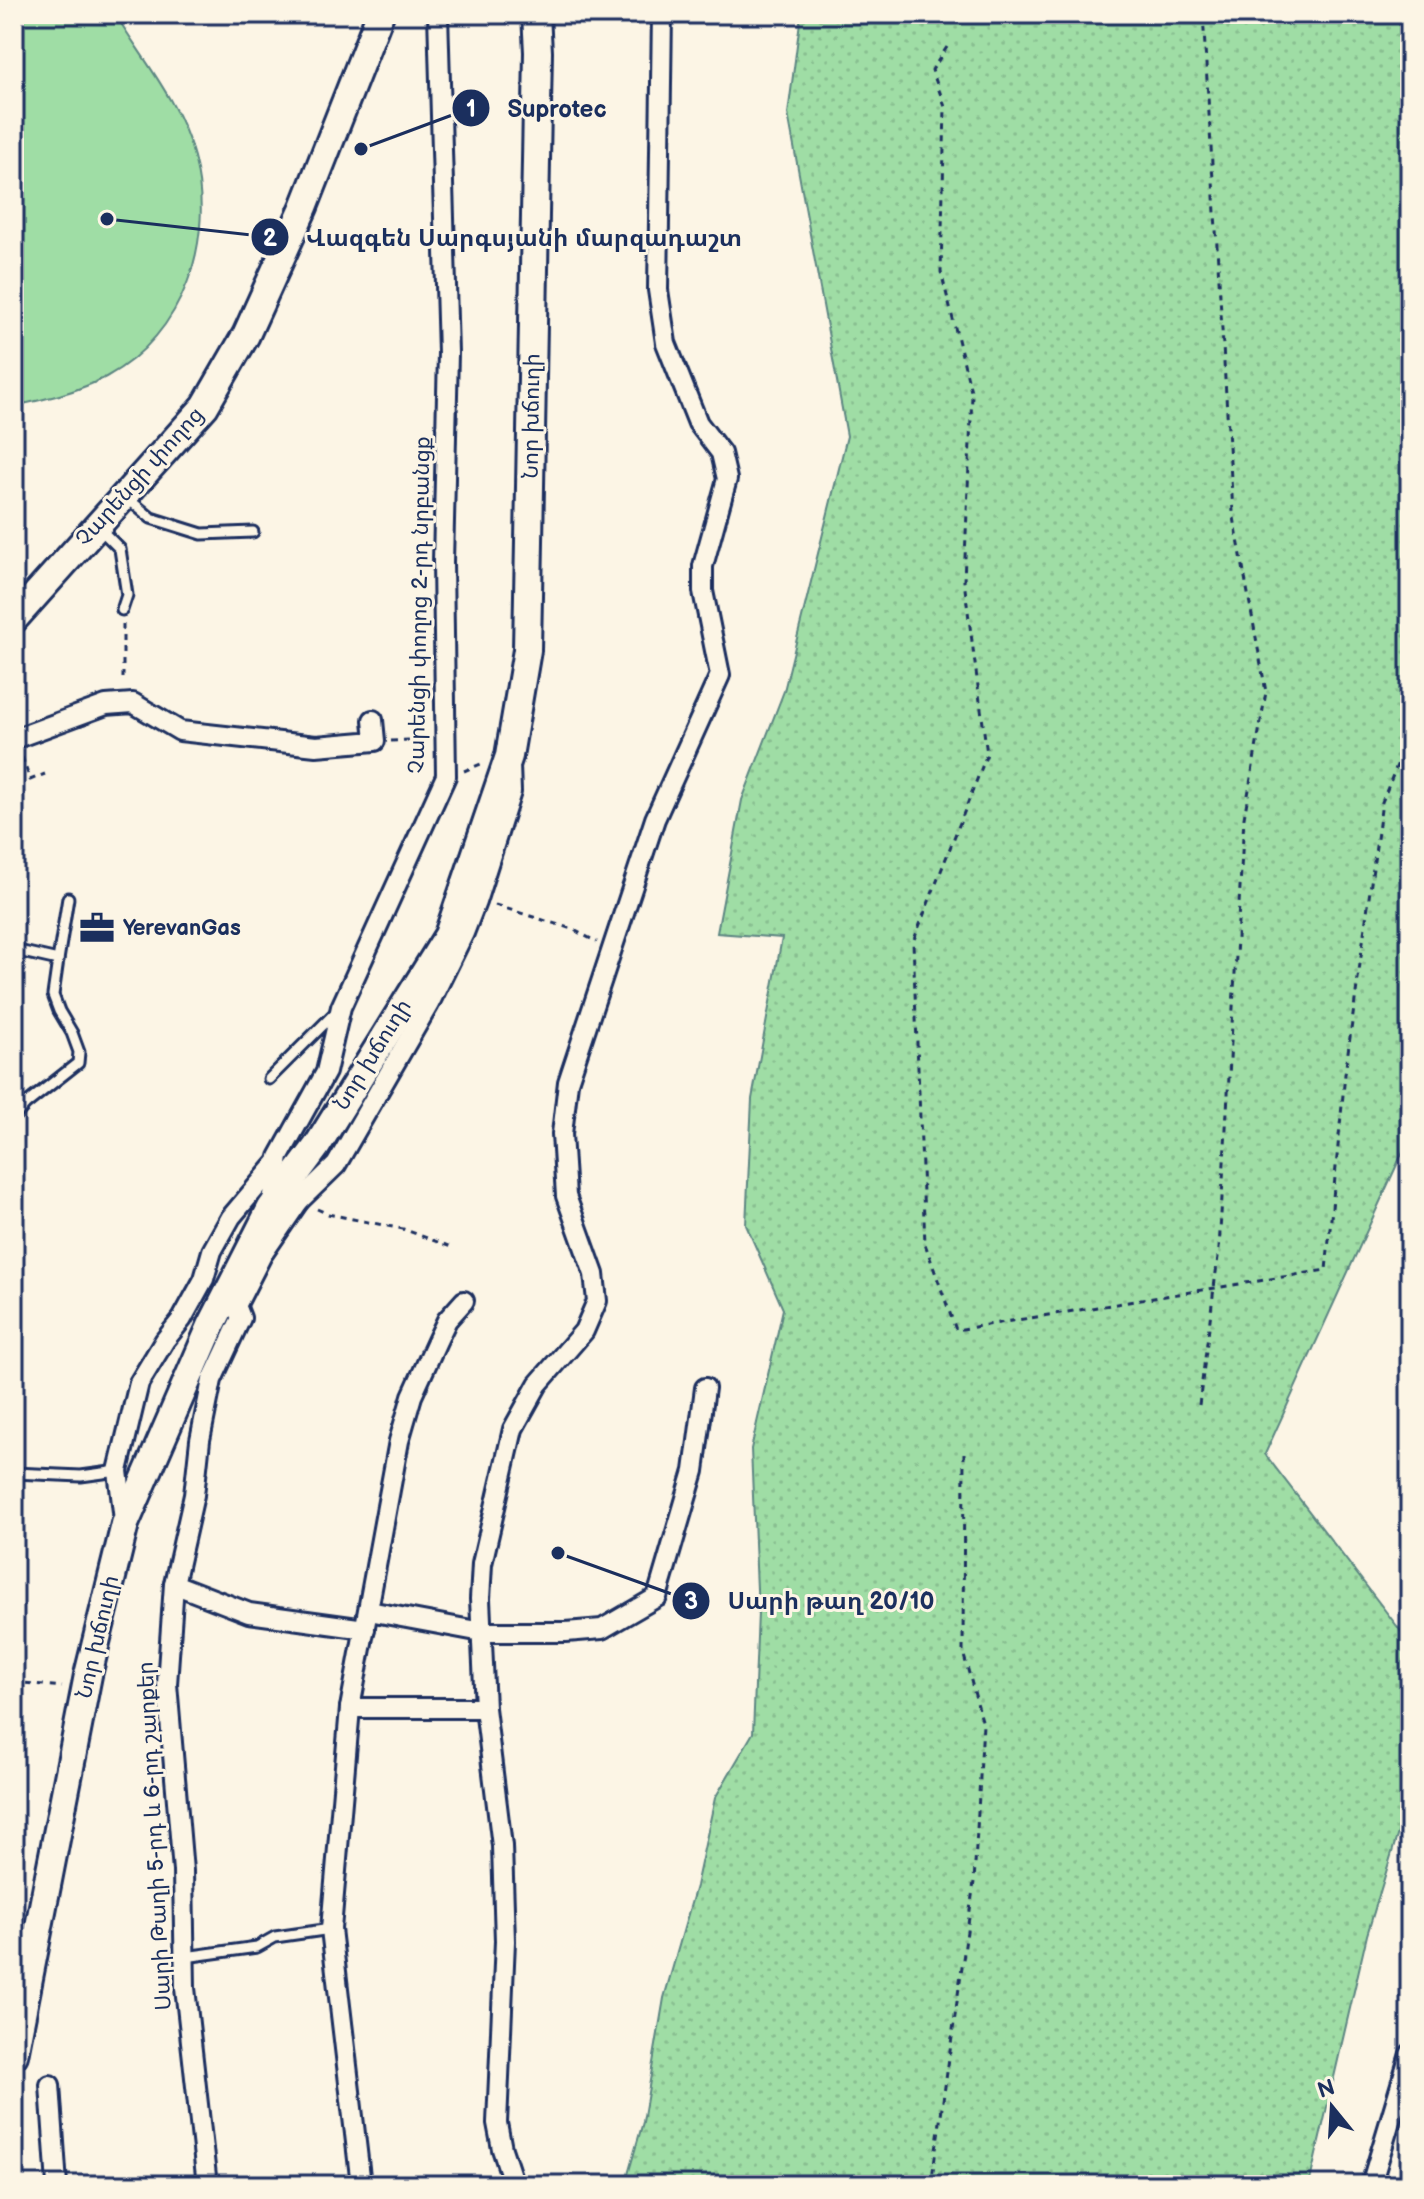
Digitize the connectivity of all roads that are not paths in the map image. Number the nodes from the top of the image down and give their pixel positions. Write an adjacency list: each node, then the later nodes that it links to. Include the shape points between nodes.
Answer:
1 (380, 14): 5 (main road, Չարենցի փողոց, via 304,207 246,335 205,406)
2 (438, 14): 16 (street, Չարենցի փողոց 2-րդ նրբանցք, via 448,353 443,562 446,776)
3 (536, 14): 12 (main road, Նոր խճուղի, via 527,650)
4 (662, 14): 30 (street, via 658,290 666,343 698,423 721,453 727,479 703,566 720,675 655,819 568,1082 562,1134 566,1196 594,1274 597,1301 584,1331 538,1384 513,1429 482,1564)
5 (124, 495): 6 (main road, Չարենցի փողոց); 7 (lane, via 151,518 202,534)
6 (97, 525): 8 (lane, via 120,549 127,595); 9 (main road, Չարենցի փողոց)
7 (253, 532)
8 (122, 610)
9 (14, 619)
10 (373, 720): 11 (street, Չարենցի փողոց 2-րդ նրբանցք, via 375,741 316,746 180,731 133,703 106,705)
11 (14, 739)
12 (509, 756): 20 (street, Սարի Թաղի 5-րդ և 6-րդ շարքեր, via 511,792 464,933 336,1165); 21 (main road, Նոր խճուղի, via 448,935 317,1146)
13 (68, 898): 15 (lane)
14 (14, 950): 15 (lane)
15 (58, 960): 18 (lane, via 53,995 79,1052 78,1063)
16 (341, 1007): 17 (lane); 19 (street, Չարենցի փողոց 2-րդ նրբանցք, via 326,1072)
17 (269, 1079)
18 (14, 1117)
19 (276, 1164): 21 (street, Չարենցի փողոց 2-րդ նրբանցք); 25 (street, via 231,1217 182,1319 147,1367)
20 (299, 1201): 21 (street); 22 (street, Սարի Թաղի 5-րդ և 6-րդ շարքեր)
21 (271, 1208): 22 (main road, Նոր խճուղի)
22 (234, 1297): 27 (main road, Նոր խճուղի, via 172,1411); 28 (street, Սարի Թաղի 5-րդ և 6-րդ շարքեր, via 241,1318 212,1380)
23 (464, 1301): 29 (street, via 447,1320 408,1411)
24 (705, 1388): 30 (street, via 694,1471 657,1597 602,1629)
25 (118, 1471): 26 (lane, via 81,1476); 27 (street)
26 (14, 1473)
27 (125, 1524): 36 (main road, Նոր խճուղի, via 85,1689)
28 (174, 1584): 29 (street, via 249,1613); 34 (street, Սարի Թաղի 5-րդ և 6-րդ շարքեր, via 167,1684)
29 (367, 1620): 30 (street); 31 (street)
30 (482, 1632): 32 (street)
31 (350, 1708): 32 (street); 33 (street)
32 (485, 1708): 41 (street, via 502,1846 505,1925 497,2123)
33 (331, 1929): 34 (lane); 40 (street)
34 (185, 1957): 39 (street, Սարի Թաղի 5-րդ և 6-րդ շարքեր)
35 (1410, 2054): 42 (street)
36 (14, 2055)
37 (50, 2085): 38 (street)
38 (57, 2185)
39 (207, 2185)
40 (361, 2185)
41 (514, 2185)
42 (1371, 2185)

